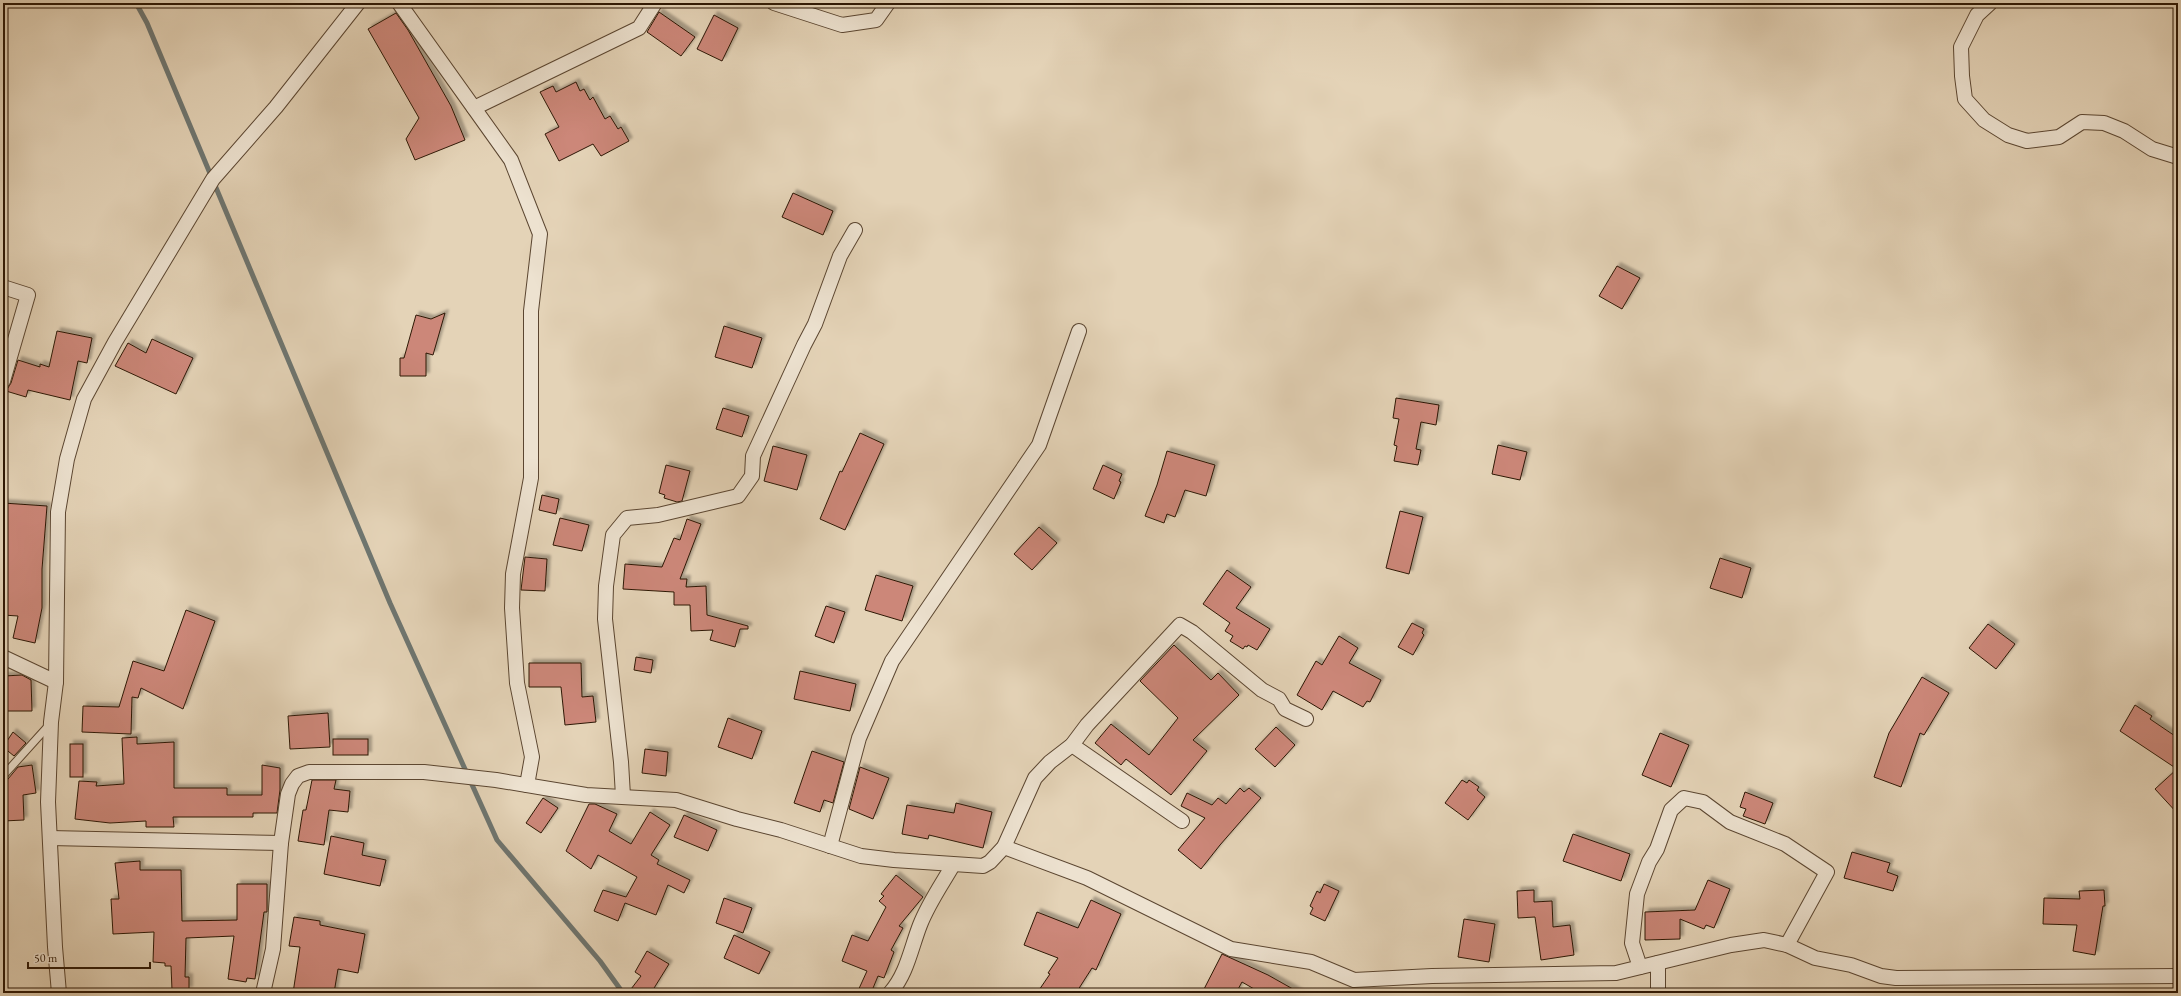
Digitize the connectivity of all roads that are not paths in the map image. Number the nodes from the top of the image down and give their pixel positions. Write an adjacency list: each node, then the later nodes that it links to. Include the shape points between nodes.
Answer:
1 (358, 3): 14 (street, via 276,107 213,180 115,342 84,400 67,459 58,512)
2 (399, 3): 7 (street)
3 (655, 3): 7 (street, via 638,28)
4 (774, 3): 5 (street, via 842,25 876,20)
5 (888, 3)
6 (1990, 3): 8 (street, via 1976,15 1962,47 1962,76 1966,99 1984,120 2008,135 2027,141 2059,137 2082,122 2104,123 2124,131 2152,149)
7 (474, 108): 19 (street, via 511,160 540,234 531,311 531,478 513,574 512,608 518,683 532,758)
8 (2178, 157)
9 (855, 230): 20 (street, via 840,256 815,324 753,456 752,476 738,496 658,515 627,518 613,535 606,586 605,619)
10 (3, 287): 12 (street, via 28,295)
11 (1079, 331): 24 (street, via 1039,445 892,661 859,738)
12 (3, 380)
13 (3, 657): 14 (street)
14 (56, 682): 16 (street)
15 (1306, 719): 17 (street, via 1285,709 1279,699 1262,690 1192,632 1180,626 1086,725)
16 (51, 722): 18 (lane); 22 (street, via 48,802)
17 (1072, 745): 21 (street); 25 (street, via 1050,762 1036,778)
18 (3, 776)
19 (527, 785): 20 (street, via 586,795); 23 (street, via 424,772 309,772 298,776 288,794)
20 (623, 796): 24 (street, via 676,800)
21 (1182, 821)
22 (50, 838): 23 (street); 31 (street)
23 (281, 843): 32 (street, via 273,949)
24 (830, 846): 26 (street, via 860,856)
25 (1004, 847): 26 (street, via 983,866); 29 (street, via 1088,878 1231,949 1311,962 1354,980 1432,976 1588,975 1616,973)
26 (953, 865): 33 (street, via 920,925 912,954)
27 (1787, 945): 28 (street, via 1764,940 1731,945); 29 (street, via 1827,872 1785,844 1730,822 1703,802 1684,798 1671,810 1637,894 1632,943); 30 (street, via 1815,958 1896,978)
28 (1658, 963): 29 (street); 34 (street)
29 (1640, 967)
30 (2178, 976)
31 (59, 993)
32 (263, 993)
33 (890, 993)
34 (1658, 993)

